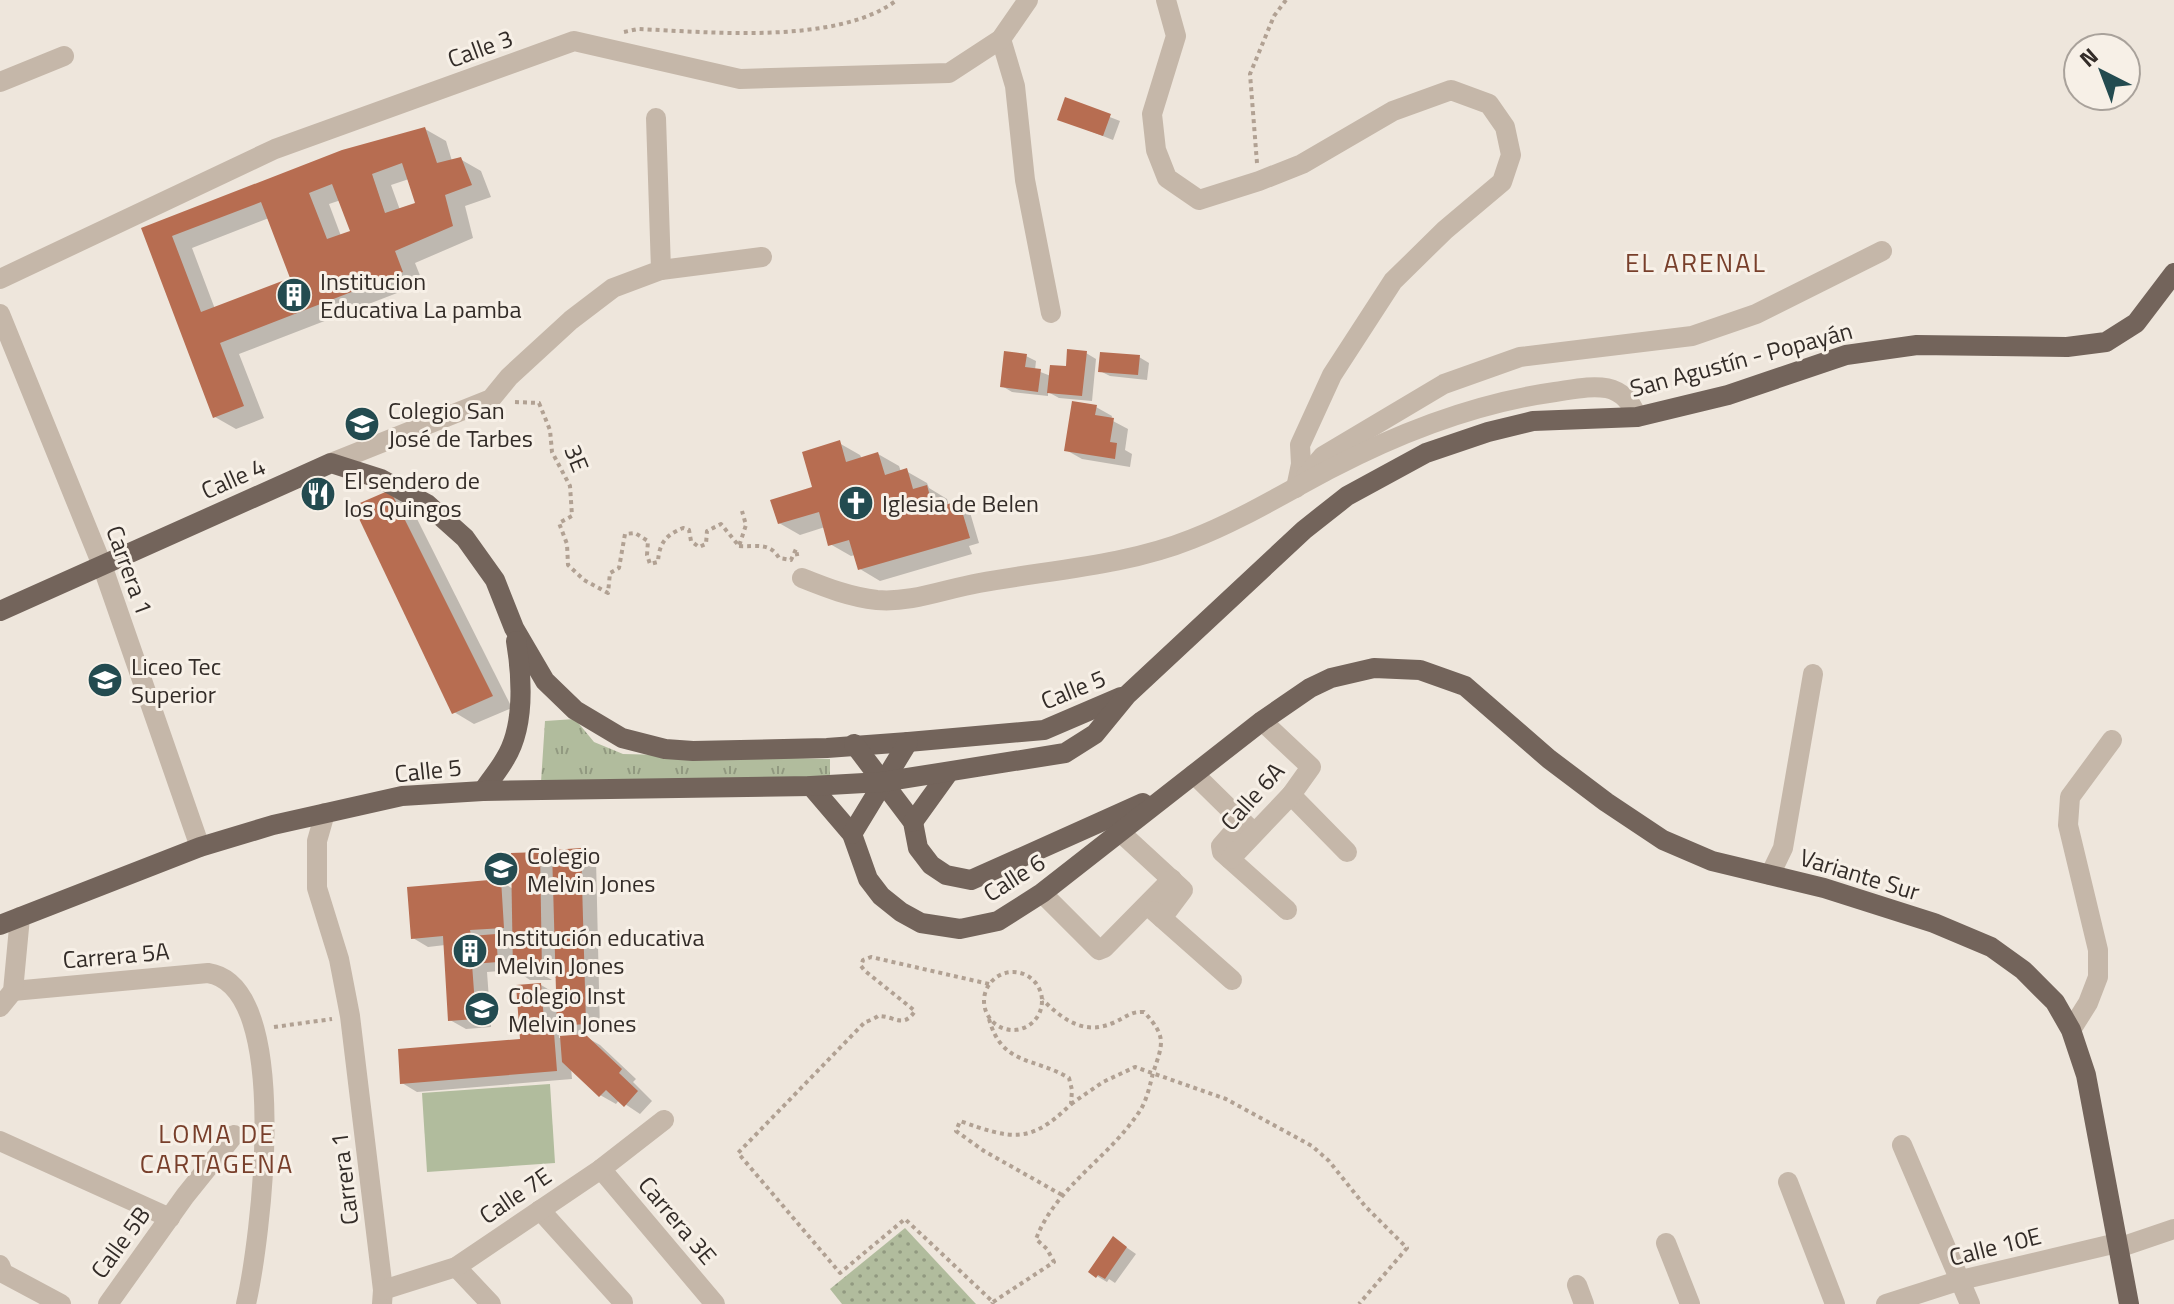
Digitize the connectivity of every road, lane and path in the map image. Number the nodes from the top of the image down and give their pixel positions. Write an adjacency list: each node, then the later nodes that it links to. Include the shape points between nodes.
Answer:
1 (897, 0): 5 (path, via 843,25 749,33 638,29)
2 (1028, 0): 6 (street)
3 (1166, 0): 10 (street, via 1176,36 1152,114 1156,150 1167,178 1199,200)
4 (1286, 0): 10 (path, via 1250,74)
5 (612, 34)
6 (1001, 39): 15 (street, Calle 3, via 949,73 740,79 574,41 275,149); 16 (street, via 1015,86 1025,180)
7 (64, 56): 8 (street)
8 (0, 82)
9 (656, 118): 13 (street)
10 (1259, 181): 21 (street, via 1302,164 1393,111 1451,90 1489,104 1505,127 1511,155 1502,182 1393,281 1332,375 1300,445)
11 (1882, 251): 21 (street, via 1756,314 1692,336 1520,357 1444,384 1323,456)
12 (762, 257): 13 (street)
13 (661, 270): 18 (street, via 613,288 509,377)
14 (2174, 273): 19 (main road, San Agustín - Popayán, via 2136,323 2106,342 2067,347 1917,345 1846,355 1728,395)
15 (0, 279)
16 (1051, 313)
17 (0, 314): 24 (street, Carrera 1)
18 (491, 399): 20 (street, Calle 4); 23 (path, 3E, via 539,403 552,452 570,486 572,516 559,523 568,565 584,580 608,593 625,534 648,541 650,564 658,562 666,537 683,528 699,547 706,544 710,528 721,524)
19 (1637, 417): 21 (street, via 1626,397 1613,388 1522,397 1407,433); 30 (main road, San Agustín - Popayán, via 1533,421 1426,453 1360,489 1304,530)
20 (331, 463): 24 (main road, Calle 4); 27 (main road, via 381,479 427,504 465,538 495,580)
21 (1296, 488): 25 (street, via 1192,540 1146,554 912,598 879,600 838,593)
22 (742, 511): 23 (path, via 746,525)
23 (739, 546): 25 (path, via 766,545 779,558 791,560 796,549)
24 (102, 565): 26 (main road, Calle 4); 47 (street, Carrera 1)
25 (802, 578)
26 (0, 611)
27 (514, 628): 34 (main road, Calle 5, via 545,681 575,710 622,738 693,751); 40 (main road, via 521,671 519,715 507,757)
28 (1374, 668): 31 (main road, Calle 6, via 1331,678); 49 (main road, Variante Sur, via 1420,670 1465,686 1549,759 1663,840 1712,861)
29 (1813, 674): 49 (street, via 1783,848)
30 (1127, 695): 33 (main road, Calle 5, via 1044,730); 35 (main road, San Agustín - Popayán, via 1095,734 1065,753)
31 (1262, 721): 36 (main road, Calle 6); 41 (street, Calle 6A, via 1311,767)
32 (2112, 740): 62 (street, via 2070,797 2068,825 2098,950 2098,977)
33 (908, 742): 34 (main road, Calle 5); 37 (main road)
34 (854, 744): 37 (main road, Calle 6)
35 (949, 772): 37 (main road, San Agustín - Popayán); 43 (main road)
36 (1194, 774): 39 (main road, Calle 6); 44 (street)
37 (882, 782): 38 (main road, Calle 5); 43 (main road, Calle 6); 46 (main road)
38 (811, 786): 40 (main road, Calle 5); 46 (main road, Calle 6)
39 (1176, 788): 43 (main road, Calle 6, via 971,880 946,875 931,865 918,848); 45 (main road, Calle 6)
40 (483, 791): 42 (main road, Calle 5, via 402,796)
41 (1291, 795): 44 (street, Calle 6A); 48 (street)
42 (325, 813): 47 (main road, Calle 5); 59 (street, Carrera 1, via 317,841 317,888)
43 (913, 822)
44 (1248, 828): 51 (street, Calle 6A, via 1225,854)
45 (1120, 832): 50 (main road, Calle 6); 52 (street, via 1178,885)
46 (852, 834): 50 (main road, Calle 6, via 868,879 881,896 921,923 960,929 998,921)
47 (200, 847): 53 (main road, Calle 5)
48 (1347, 852)
49 (1770, 875): 62 (main road, Variante Sur, via 1934,923 1991,947 2055,1002)
50 (1042, 893): 52 (street, via 1099,950)
51 (1287, 910)
52 (1155, 912): 55 (street)
53 (20, 917): 54 (main road, Calle 5); 57 (street)
54 (0, 925)
55 (1232, 980)
56 (989, 984): 58 (path, via 1003,973 1022,973 1038,985); 60 (path, via 984,1002); 82 (path, via 871,957 863,960 865,971 915,1011 910,1019 878,1016 865,1022 738,1153 840,1273 905,1219)
57 (7, 999): 61 (street, Carrera 5A, via 208,973 223,975 238,988)
58 (1043, 1000): 60 (path, via 1037,1019 1017,1031); 63 (path, via 1080,1027 1102,1028 1133,1011 1144,1012 1163,1043)
59 (350, 1016): 61 (path); 80 (street, Carrera 1)
60 (989, 1019): 64 (path, via 1002,1047 1069,1078)
61 (255, 1029): 85 (street, via 266,1110 255,1262)
62 (2071, 1030): 76 (main road, Variante Sur, via 2086,1075)
63 (1153, 1074): 64 (path, via 1135,1067); 71 (path, via 1143,1106 1112,1148); 88 (path, via 1226,1099 1312,1146 1407,1248)
64 (1071, 1104): 71 (path, via 1026,1137 960,1121 956,1131)
65 (664, 1120): 69 (street, Calle 7E)
66 (234, 1135): 73 (street, Calle 5B)
67 (0, 1141): 73 (street)
68 (1902, 1145): 79 (street)
69 (601, 1169): 72 (street, Calle 7E); 87 (street, Carrera 3E)
70 (1788, 1182): 90 (street)
71 (1062, 1195): 82 (path, via 1036,1239 1054,1262)
72 (540, 1210): 77 (street, Calle 7E); 81 (street)
73 (170, 1218): 84 (street, Calle 5B)
74 (2174, 1229): 76 (street, Calle 10E)
75 (1666, 1243): 89 (street)
76 (2118, 1246): 79 (street, Calle 10E); 93 (main road, Variante Sur)
77 (456, 1267): 80 (street, Calle 7E); 86 (street)
78 (1, 1270): 83 (street)
79 (1961, 1280): 91 (street, Calle 10E); 92 (street)
80 (383, 1297)
81 (623, 1302)
82 (992, 1303)
83 (61, 1304)
84 (108, 1304)
85 (246, 1304)
86 (491, 1304)
87 (715, 1304)
88 (1359, 1304)
89 (1690, 1304)
90 (1835, 1304)
91 (1886, 1304)
92 (1970, 1304)
93 (2129, 1304)

